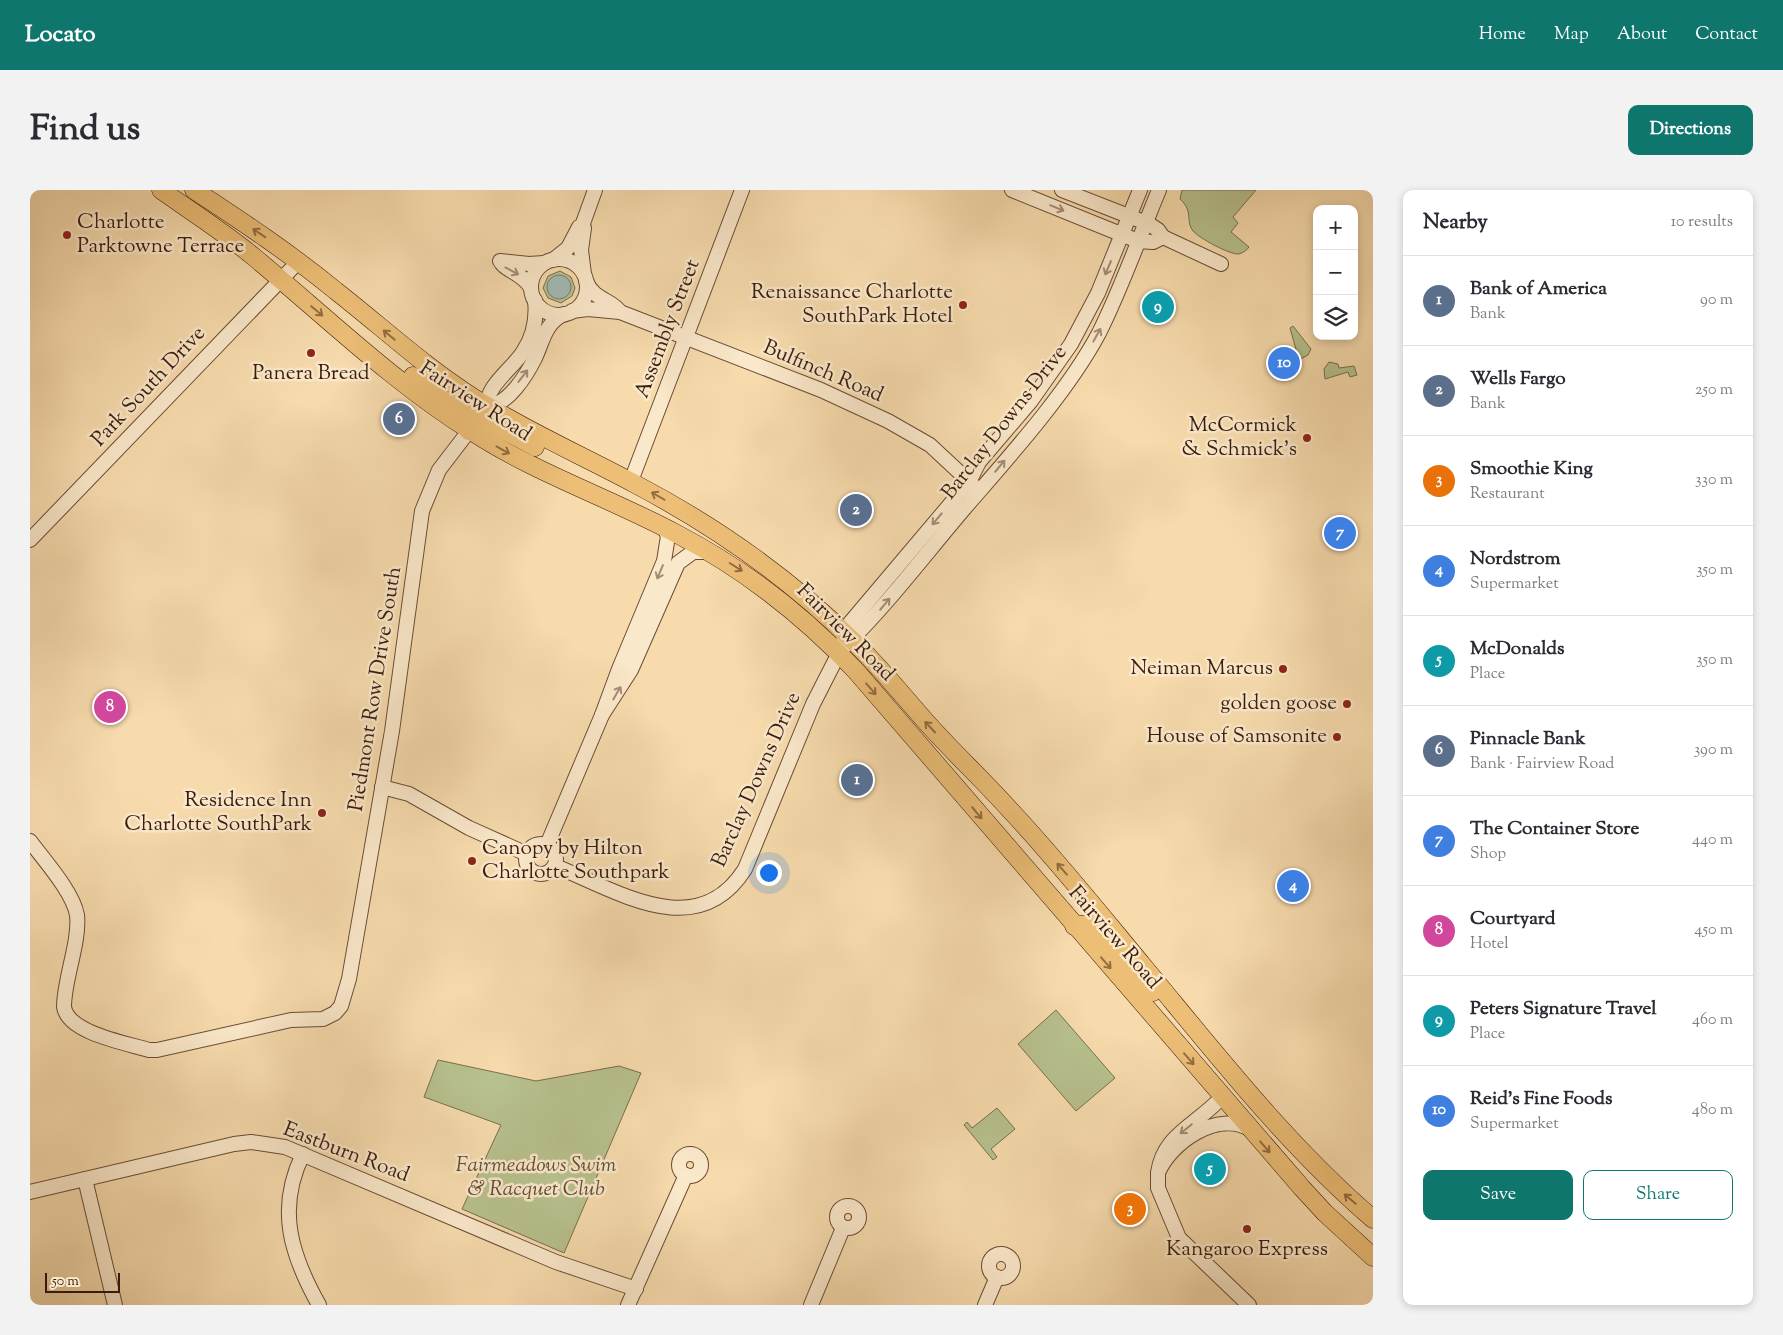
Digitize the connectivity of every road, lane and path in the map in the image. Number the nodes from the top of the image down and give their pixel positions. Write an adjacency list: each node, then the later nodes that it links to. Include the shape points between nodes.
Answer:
1 (161, 190): 19 (main road, Fairview Road)
2 (194, 190): 15 (main road, Fairview Road, one-way to 2)
3 (595, 190): 11 (street)
4 (742, 190): 23 (street, Assembly Street)
5 (1012, 190): 12 (street, one-way to 12)
6 (1062, 190): 9 (street)
7 (1140, 190): 9 (street, Barclay Downs Drive)
8 (1159, 190): 10 (street, Barclay Downs Drive)
9 (1130, 216): 10 (street); 12 (street, Barclay Downs Drive)
10 (1146, 223): 13 (street); 14 (street, Barclay Downs Drive)
11 (582, 226): 16 (street, via 567,250); 18 (street)
12 (1122, 234): 14 (street); 28 (street, Barclay Downs Drive, one-way to 28, via 1098,293 1071,344 1031,401 979,462)
13 (1163, 237): 14 (street, via 1153,242); 17 (street)
14 (1138, 241): 28 (street, Barclay Downs Drive, one-way to 14, via 1079,365 1098,334)
15 (298, 262): 19 (street, Park South Drive); 25 (main road, Fairview Road, one-way to 15, via 425,364)
16 (549, 262): 18 (street, via 571,262); 20 (street, via 534,275); 20 (street, one-way to 20, via 500,261 523,277)
17 (1221, 264)
18 (585, 278): 21 (street, Bulfinch Road, via 595,294); 22 (street, via 584,299)
19 (280, 279): 24 (main road, Fairview Road, one-way to 24); 30 (street, Park South Drive)
20 (533, 294): 22 (street, via 548,312); 25 (street, Piedmont Row Drive South, via 535,319 529,342 490,394)
21 (620, 312): 22 (street, Bulfinch Road, via 588,309); 23 (street, Bulfinch Road)
22 (568, 313): 25 (street, one-way to 22, via 498,404 507,396 531,365 547,328)
23 (686, 338): 27 (street, Assembly Street); 28 (street, Bulfinch Road, via 821,390 896,425 930,445)
24 (378, 362): 25 (main road, via 386,360 397,365 464,412 476,412); 26 (main road, Fairview Road)
25 (487, 406): 26 (street, Piedmont Row Drive South); 27 (main road, Fairview Road, via 554,445)
26 (470, 431): 27 (main road, via 478,426 495,427 592,472); 29 (main road, Fairview Road, one-way to 29, via 523,461); 35 (street, Piedmont Row Drive South, via 439,470 422,511)
27 (631, 481): 32 (main road, Fairview Road, one-way to 27, via 806,597 755,558)
28 (974, 486): 32 (street, Barclay Downs Drive)
29 (663, 526): 31 (main road, Fairview Road); 34 (street, one-way to 34, via 668,536 664,561)
30 (30, 540)
31 (713, 553): 33 (main road, Fairview Road, one-way to 33, via 765,587); 34 (street, one-way to 31, via 634,663 678,563 693,552)
32 (848, 636): 33 (street, Barclay Downs Drive); 41 (main road, Fairview Road, one-way to 32, via 1020,820)
33 (839, 653): 39 (street, Barclay Downs Drive, via 816,698 745,869 718,896 692,907 655,907); 40 (main road, Fairview Road, one-way to 40)
34 (602, 714): 37 (street)
35 (382, 787): 36 (street, Piedmont Row Drive South, via 345,994 338,1010 326,1018 290,1020 157,1050 82,1028 67,1018 64,1007 76,912 70,897); 38 (street, via 401,791 469,828)
36 (30, 840)
37 (547, 846): 38 (street, via 533,846); 39 (street, via 556,856)
38 (528, 854): 39 (street, Barclay Downs Drive, via 527,864 538,873 548,872)
39 (554, 866)
40 (1074, 926): 41 (main road, via 1085,924 1093,928 1150,990); 42 (main road, Fairview Road, one-way to 42)
41 (1178, 1008): 49 (main road, Fairview Road, one-way to 41, via 1302,1153)
42 (1222, 1097): 43 (main road, Fairview Road); 45 (street, one-way to 45, via 1167,1145)
43 (1251, 1130): 45 (street, via 1234,1124 1200,1130 1166,1158); 51 (main road, Fairview Road, one-way to 51, via 1321,1209)
44 (303, 1154): 47 (street, Eastburn Road, via 268,1144 234,1144); 53 (street, Eastburn Road, via 556,1262); 55 (street, via 290,1203 291,1242 303,1277)
45 (1158, 1173): 59 (street, via 1158,1188 1179,1238)
46 (686, 1175): 53 (street)
47 (86, 1179): 48 (street, Eastburn Road); 54 (street)
48 (30, 1192)
49 (1373, 1219)
50 (844, 1228): 57 (street)
51 (1373, 1257)
52 (997, 1277): 58 (street)
53 (636, 1289): 56 (street)
54 (115, 1305)
55 (319, 1305)
56 (628, 1305)
57 (811, 1305)
58 (985, 1305)
59 (1249, 1305)

